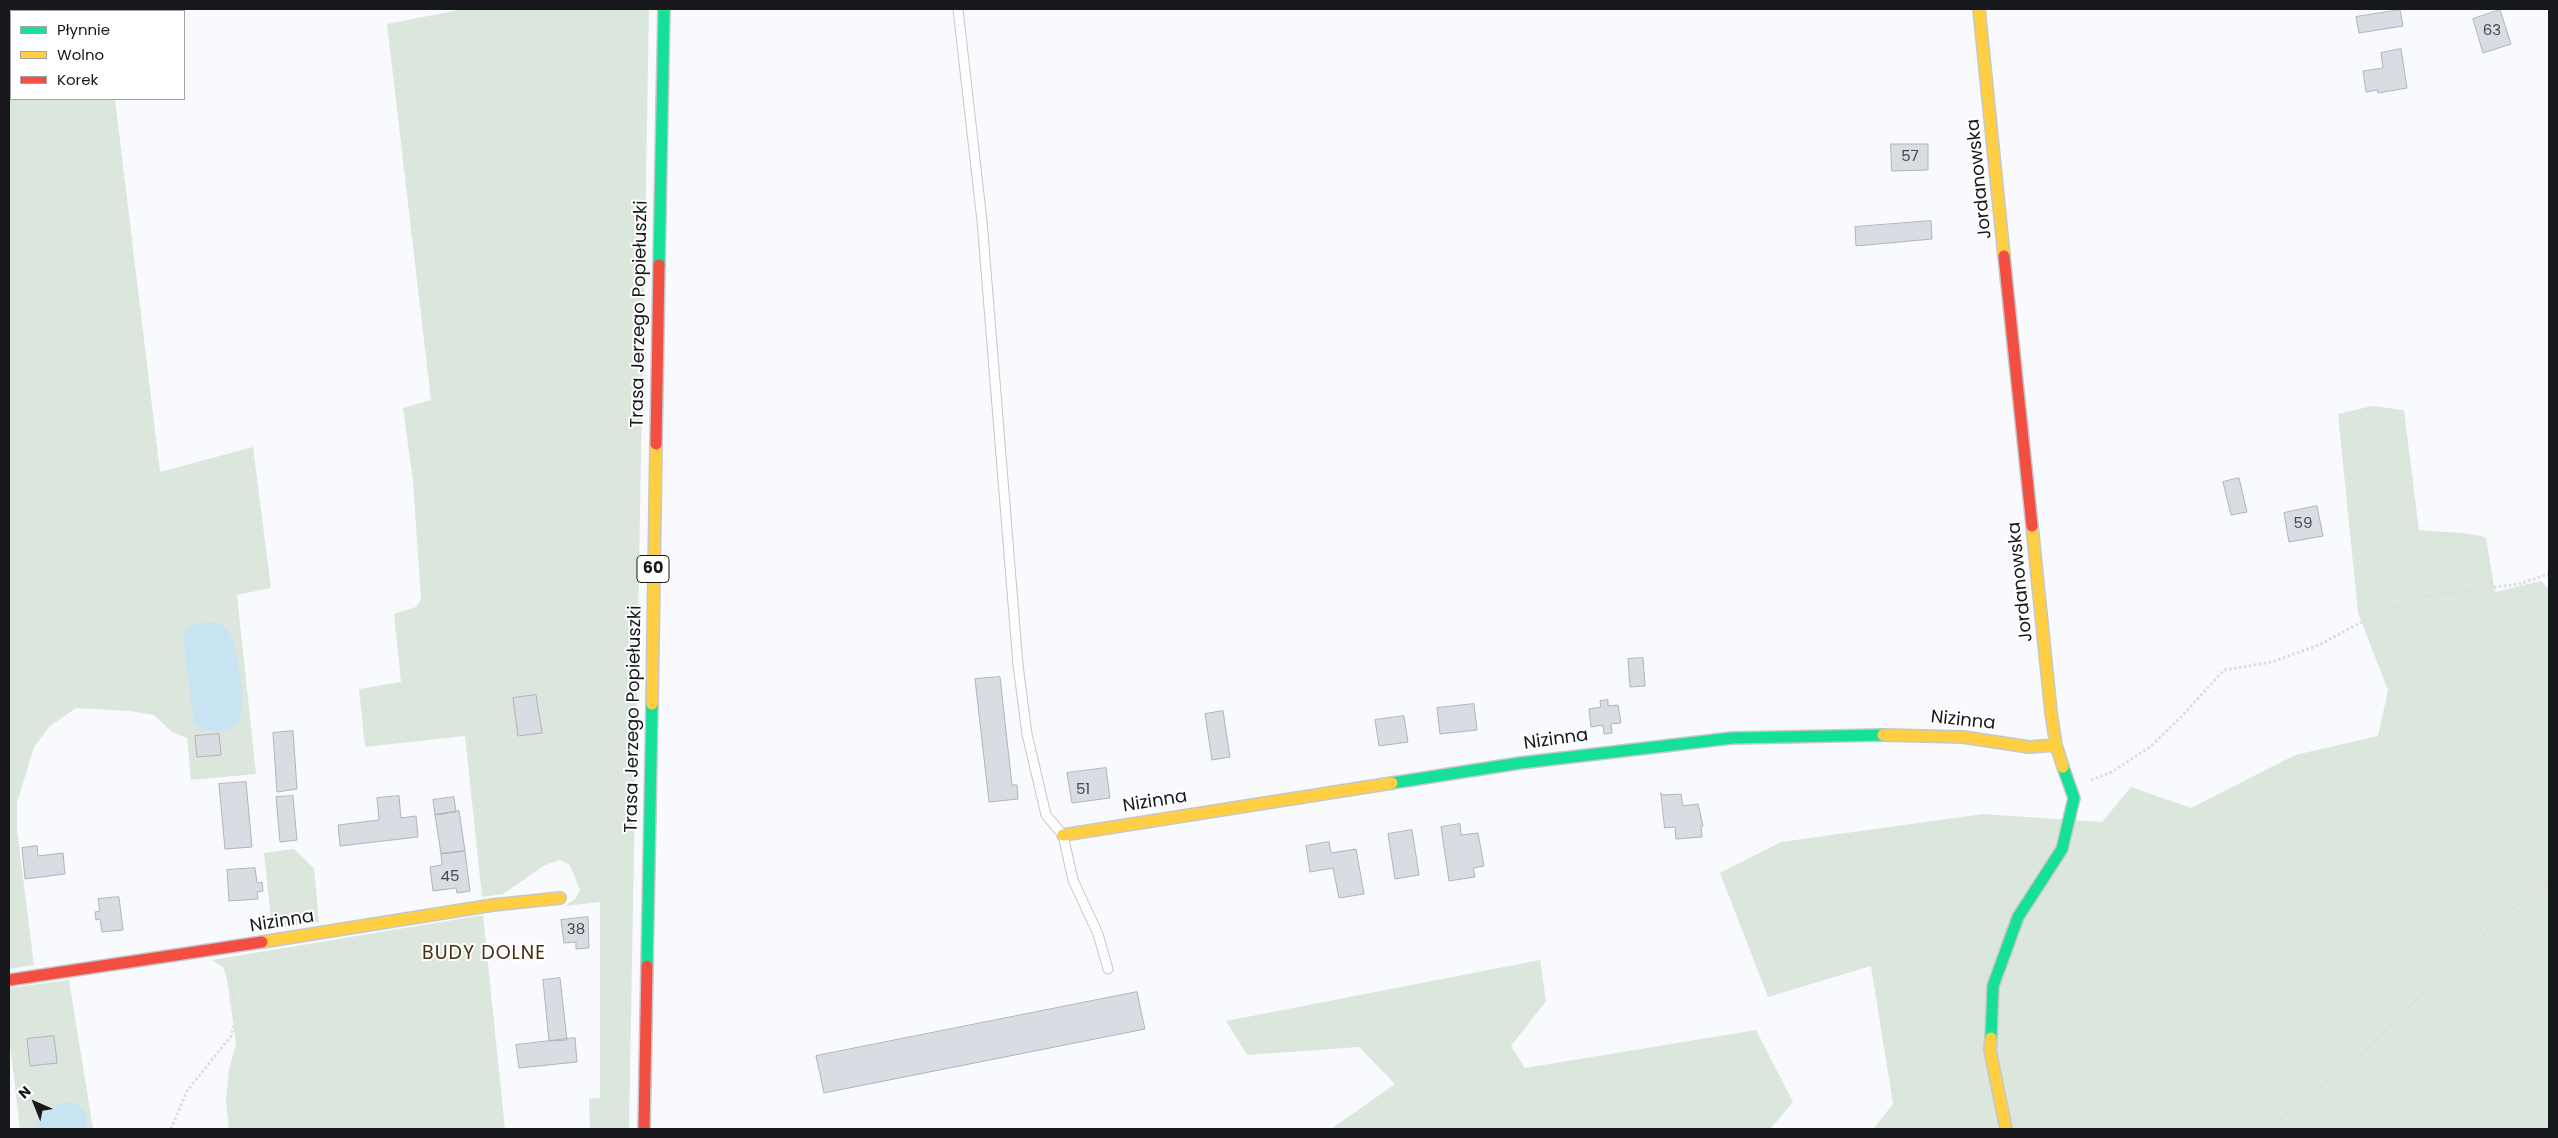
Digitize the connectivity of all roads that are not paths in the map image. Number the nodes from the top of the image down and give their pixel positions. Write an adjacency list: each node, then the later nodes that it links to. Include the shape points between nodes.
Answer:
1 (664, 9): 9 (street, Trasa Jerzego Popiełuszki / 60)
2 (958, 9): 5 (lane, via 982,221 1025,724 1046,814)
3 (1979, 9): 4 (street, Jordanowska)
4 (2056, 745): 5 (street, Nizinna, via 2029,746 1915,734 1732,738 1520,763); 10 (street, Jordanowska, via 2074,798 2062,850 2018,917 1993,986 1990,1050)
5 (1063, 835): 7 (lane, via 1073,880 1092,920)
6 (560, 898): 8 (street, Nizinna, via 493,905 226,949)
7 (1108, 969)
8 (9, 980)
9 (644, 1129)
10 (2006, 1129)

